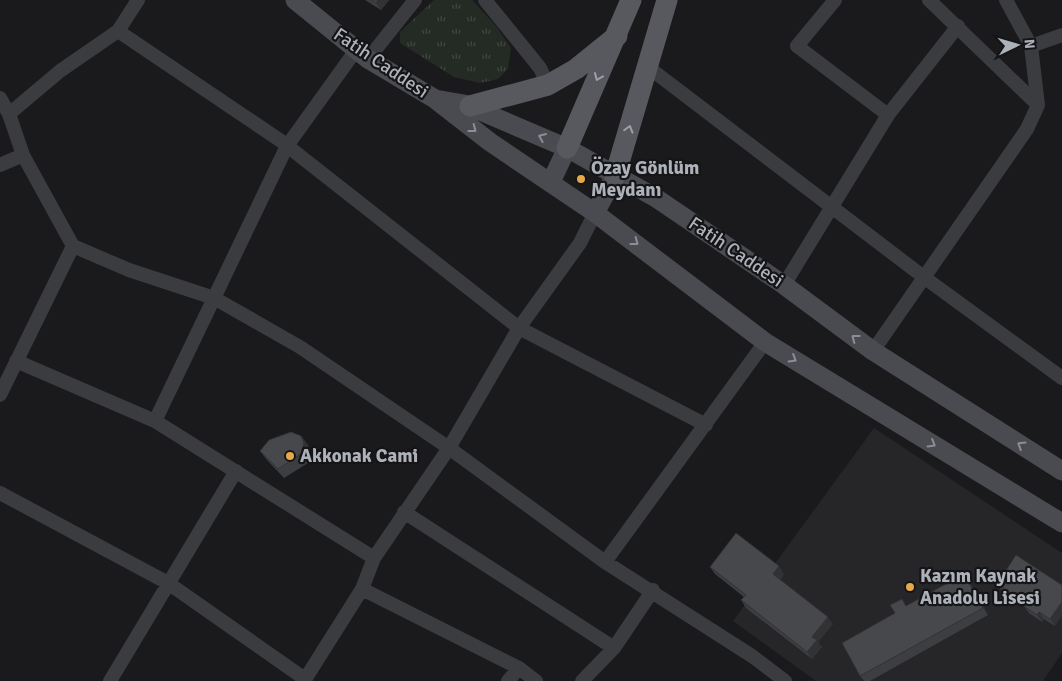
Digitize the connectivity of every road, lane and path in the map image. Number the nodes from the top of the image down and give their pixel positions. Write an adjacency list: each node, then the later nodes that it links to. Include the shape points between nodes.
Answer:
1 (138, 0): 11 (street)
2 (294, 0): 15 (main road, Fatih Caddesi)
3 (416, 0): 15 (street)
4 (485, 0): 17 (street, via 540,68)
5 (631, 0): 13 (main road)
6 (667, 0): 16 (main road)
7 (835, 0): 23 (street, via 797,46)
8 (930, 0): 10 (street)
9 (1006, 0): 14 (street)
10 (958, 26): 20 (street); 23 (street)
11 (118, 30): 22 (street, via 60,71); 24 (street)
12 (1062, 35): 14 (street)
13 (616, 36): 17 (main road, via 576,69); 25 (main road, one-way to 25)
14 (1031, 46): 20 (street)
15 (362, 54): 19 (main road, Fatih Caddesi); 24 (street)
16 (648, 68): 28 (main road, one-way to 16); 30 (street)
17 (548, 85): 21 (main road)
18 (0, 98): 22 (street)
19 (435, 99): 21 (main road, Fatih Caddesi); 29 (main road, one-way to 29, via 490,142)
20 (1038, 105): 33 (street, via 1027,129)
21 (470, 106): 25 (main road, Fatih Caddesi, one-way to 21)
22 (9, 114): 26 (street)
23 (888, 115): 30 (street)
24 (287, 146): 35 (street); 36 (street)
25 (567, 148): 28 (main road, Fatih Caddesi); 29 (main road)
26 (22, 155): 27 (street); 32 (street)
27 (0, 164)
28 (615, 176): 31 (main road); 34 (main road, Fatih Caddesi, via 656,198)
29 (551, 182): 31 (main road)
30 (832, 206): 33 (street); 34 (street)
31 (596, 213): 36 (street, via 580,243); 37 (main road, one-way to 37)
32 (73, 246): 35 (street, via 129,270); 39 (street)
33 (925, 278): 38 (street); 40 (street)
34 (784, 285): 38 (main road, Fatih Caddesi, one-way to 34)
35 (214, 298): 42 (street); 44 (street, via 300,347)
36 (519, 328): 43 (street); 44 (street)
37 (765, 342): 43 (street); 49 (main road, one-way to 49)
38 (873, 351): 45 (main road, Fatih Caddesi, one-way to 38)
39 (16, 361): 41 (street); 42 (street)
40 (1062, 378)
41 (0, 394)
42 (156, 421): 46 (street)
43 (706, 425): 51 (street)
44 (449, 448): 48 (street); 51 (street)
45 (1062, 470)
46 (236, 471): 50 (street); 52 (street)
47 (0, 493): 52 (street)
48 (404, 512): 50 (street); 55 (street)
49 (1062, 523)
50 (374, 558): 53 (street)
51 (605, 562): 54 (street)
52 (168, 583): 58 (street); 59 (street)
53 (362, 589): 56 (street); 58 (street)
54 (653, 590): 55 (street); 57 (street)
55 (614, 648): 62 (street)
56 (519, 668): 60 (street); 61 (street)
57 (777, 679)
58 (304, 680)
59 (110, 681)
60 (508, 681)
61 (536, 681)
62 (582, 681)

